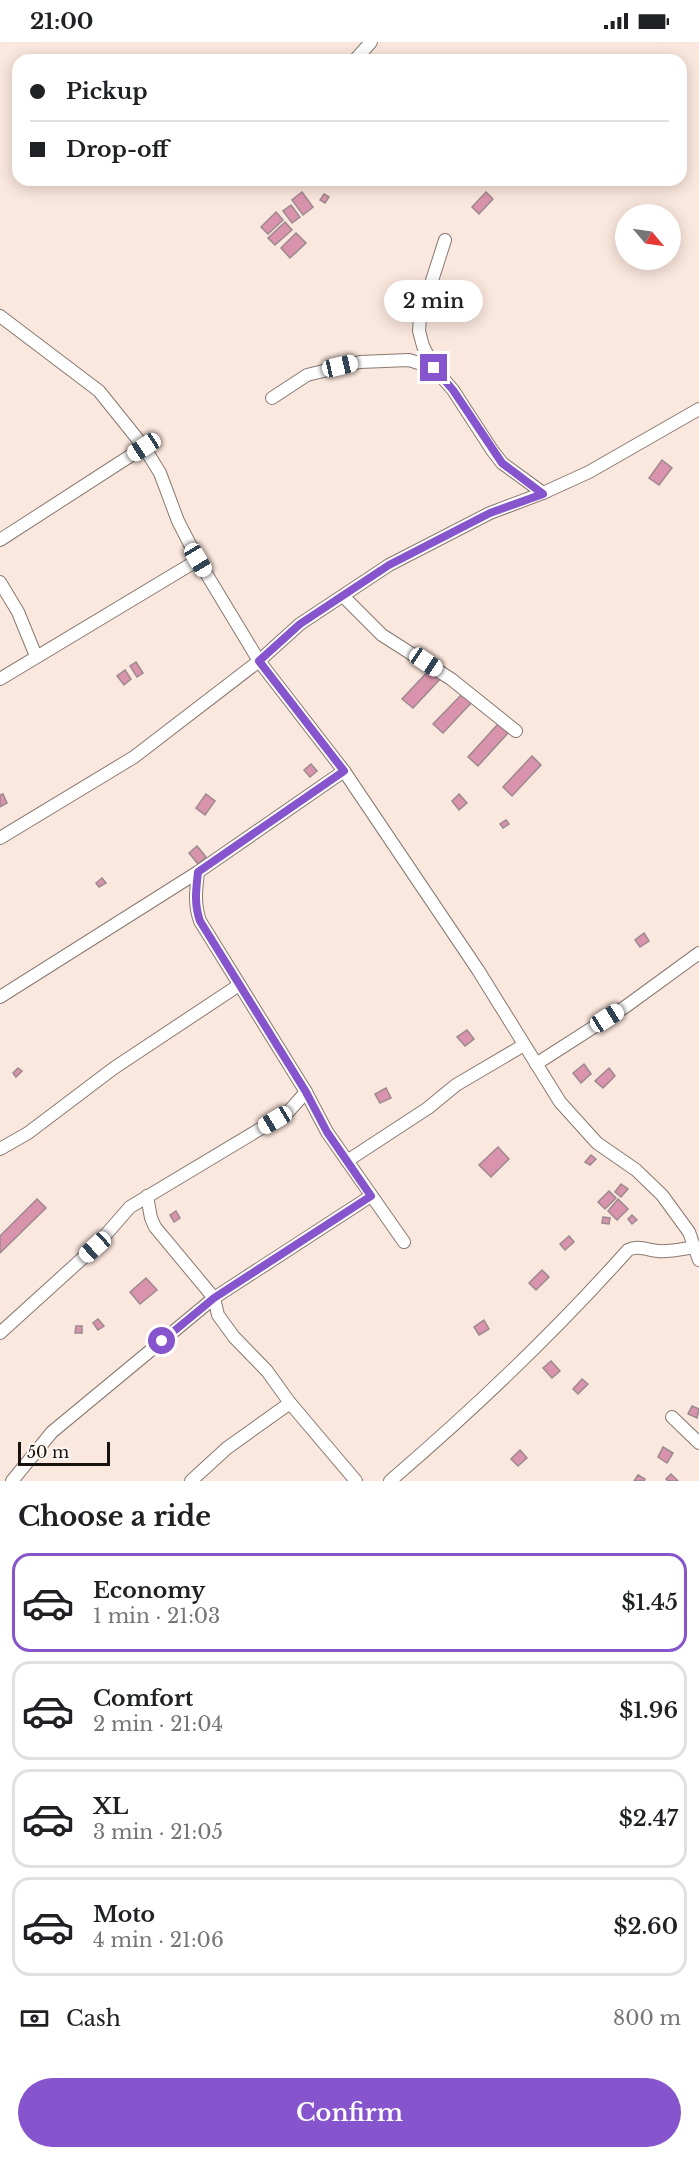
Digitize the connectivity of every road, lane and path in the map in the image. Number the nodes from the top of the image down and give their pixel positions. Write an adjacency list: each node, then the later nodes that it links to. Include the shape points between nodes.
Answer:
1 (371, 42): 2 (street)
2 (360, 54)
3 (445, 240): 5 (street, via 420,318 421,339)
4 (0, 316): 8 (street, via 99,391)
5 (434, 368): 6 (street, via 409,360 360,362 307,375); 9 (street, via 502,463)
6 (272, 398)
7 (699, 409): 9 (street)
8 (144, 447): 10 (street); 11 (street)
9 (543, 494): 13 (street, via 490,513 389,565)
10 (0, 540)
11 (198, 560): 14 (street); 15 (street)
12 (0, 582): 14 (street, via 18,612)
13 (343, 596): 15 (street, via 300,624); 17 (street, via 393,643 452,679)
14 (36, 656): 16 (street)
15 (259, 661): 18 (street); 19 (street, via 134,757)
16 (0, 679)
17 (516, 731)
18 (344, 771): 20 (street); 24 (street)
19 (0, 838)
20 (198, 872): 22 (street, via 198,915); 23 (street)
21 (699, 953): 25 (street)
22 (239, 985): 26 (street); 27 (street)
23 (0, 997)
24 (524, 1045): 25 (street); 28 (street, via 456,1085)
25 (536, 1064): 32 (street, via 560,1102 597,1143 636,1170 662,1195)
26 (306, 1092): 28 (street, via 318,1118); 29 (street, via 289,1111)
27 (0, 1149)
28 (348, 1161): 30 (street)
29 (147, 1196): 34 (street, via 155,1227); 35 (street)
30 (371, 1196): 31 (street); 34 (street)
31 (404, 1242)
32 (694, 1247): 33 (street); 42 (street, via 628,1250 462,1420)
33 (699, 1260)
34 (214, 1298): 36 (street, via 218,1315); 39 (street, via 52,1432)
35 (0, 1333)
36 (290, 1403): 40 (street, via 227,1448); 41 (street)
37 (672, 1417): 38 (street)
38 (699, 1443)
39 (12, 1481)
40 (191, 1481)
41 (356, 1481)
42 (390, 1481)

